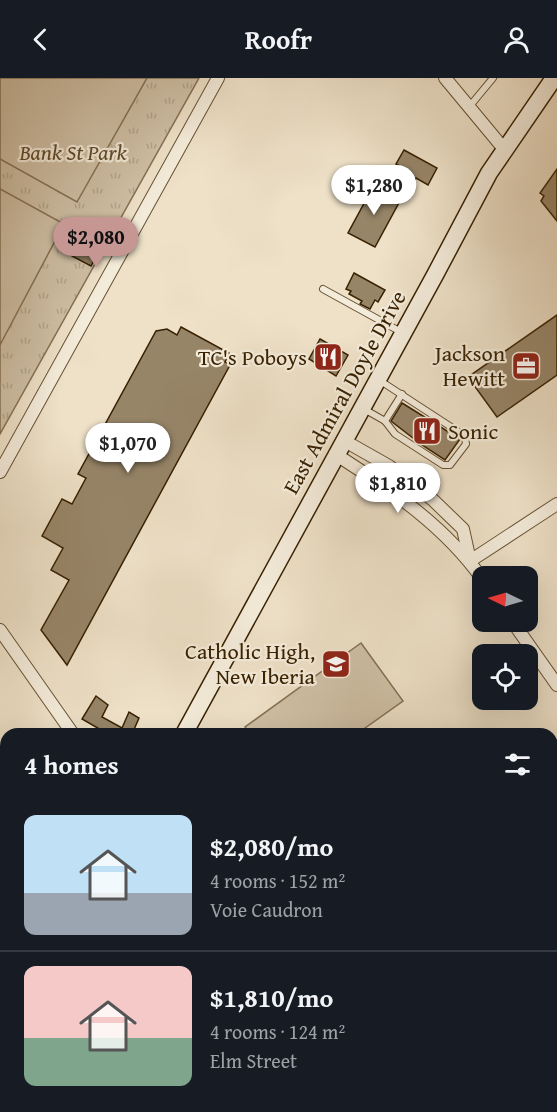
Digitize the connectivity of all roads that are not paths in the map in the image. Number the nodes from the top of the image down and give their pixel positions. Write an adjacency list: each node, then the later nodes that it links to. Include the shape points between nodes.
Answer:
1 (218, 78): 15 (street)
2 (445, 78): 6 (street)
3 (483, 78): 5 (lane)
4 (554, 78): 7 (main road, East Admiral Doyle Drive)
5 (491, 80): 6 (lane)
6 (469, 106): 7 (street)
7 (504, 148): 9 (main road, East Admiral Doyle Drive)
8 (323, 289): 9 (lane)
9 (403, 333): 10 (main road, East Admiral Doyle Drive)
10 (377, 379): 11 (lane); 12 (main road, East Admiral Doyle Drive)
11 (402, 394): 13 (lane); 13 (lane, via 465,436 466,444 450,465 443,465 395,434)
12 (361, 407): 13 (lane); 14 (main road, East Admiral Doyle Drive)
13 (385, 421)
14 (339, 447): 17 (street, via 418,510); 17 (street, via 389,466 433,500 463,529); 23 (main road, East Admiral Doyle Drive)
15 (0, 472)
16 (557, 504): 17 (street)
17 (470, 561): 18 (street)
18 (473, 566)
19 (0, 630): 22 (street)
20 (520, 632): 21 (street)
21 (557, 685)
22 (69, 728)
23 (187, 728)

